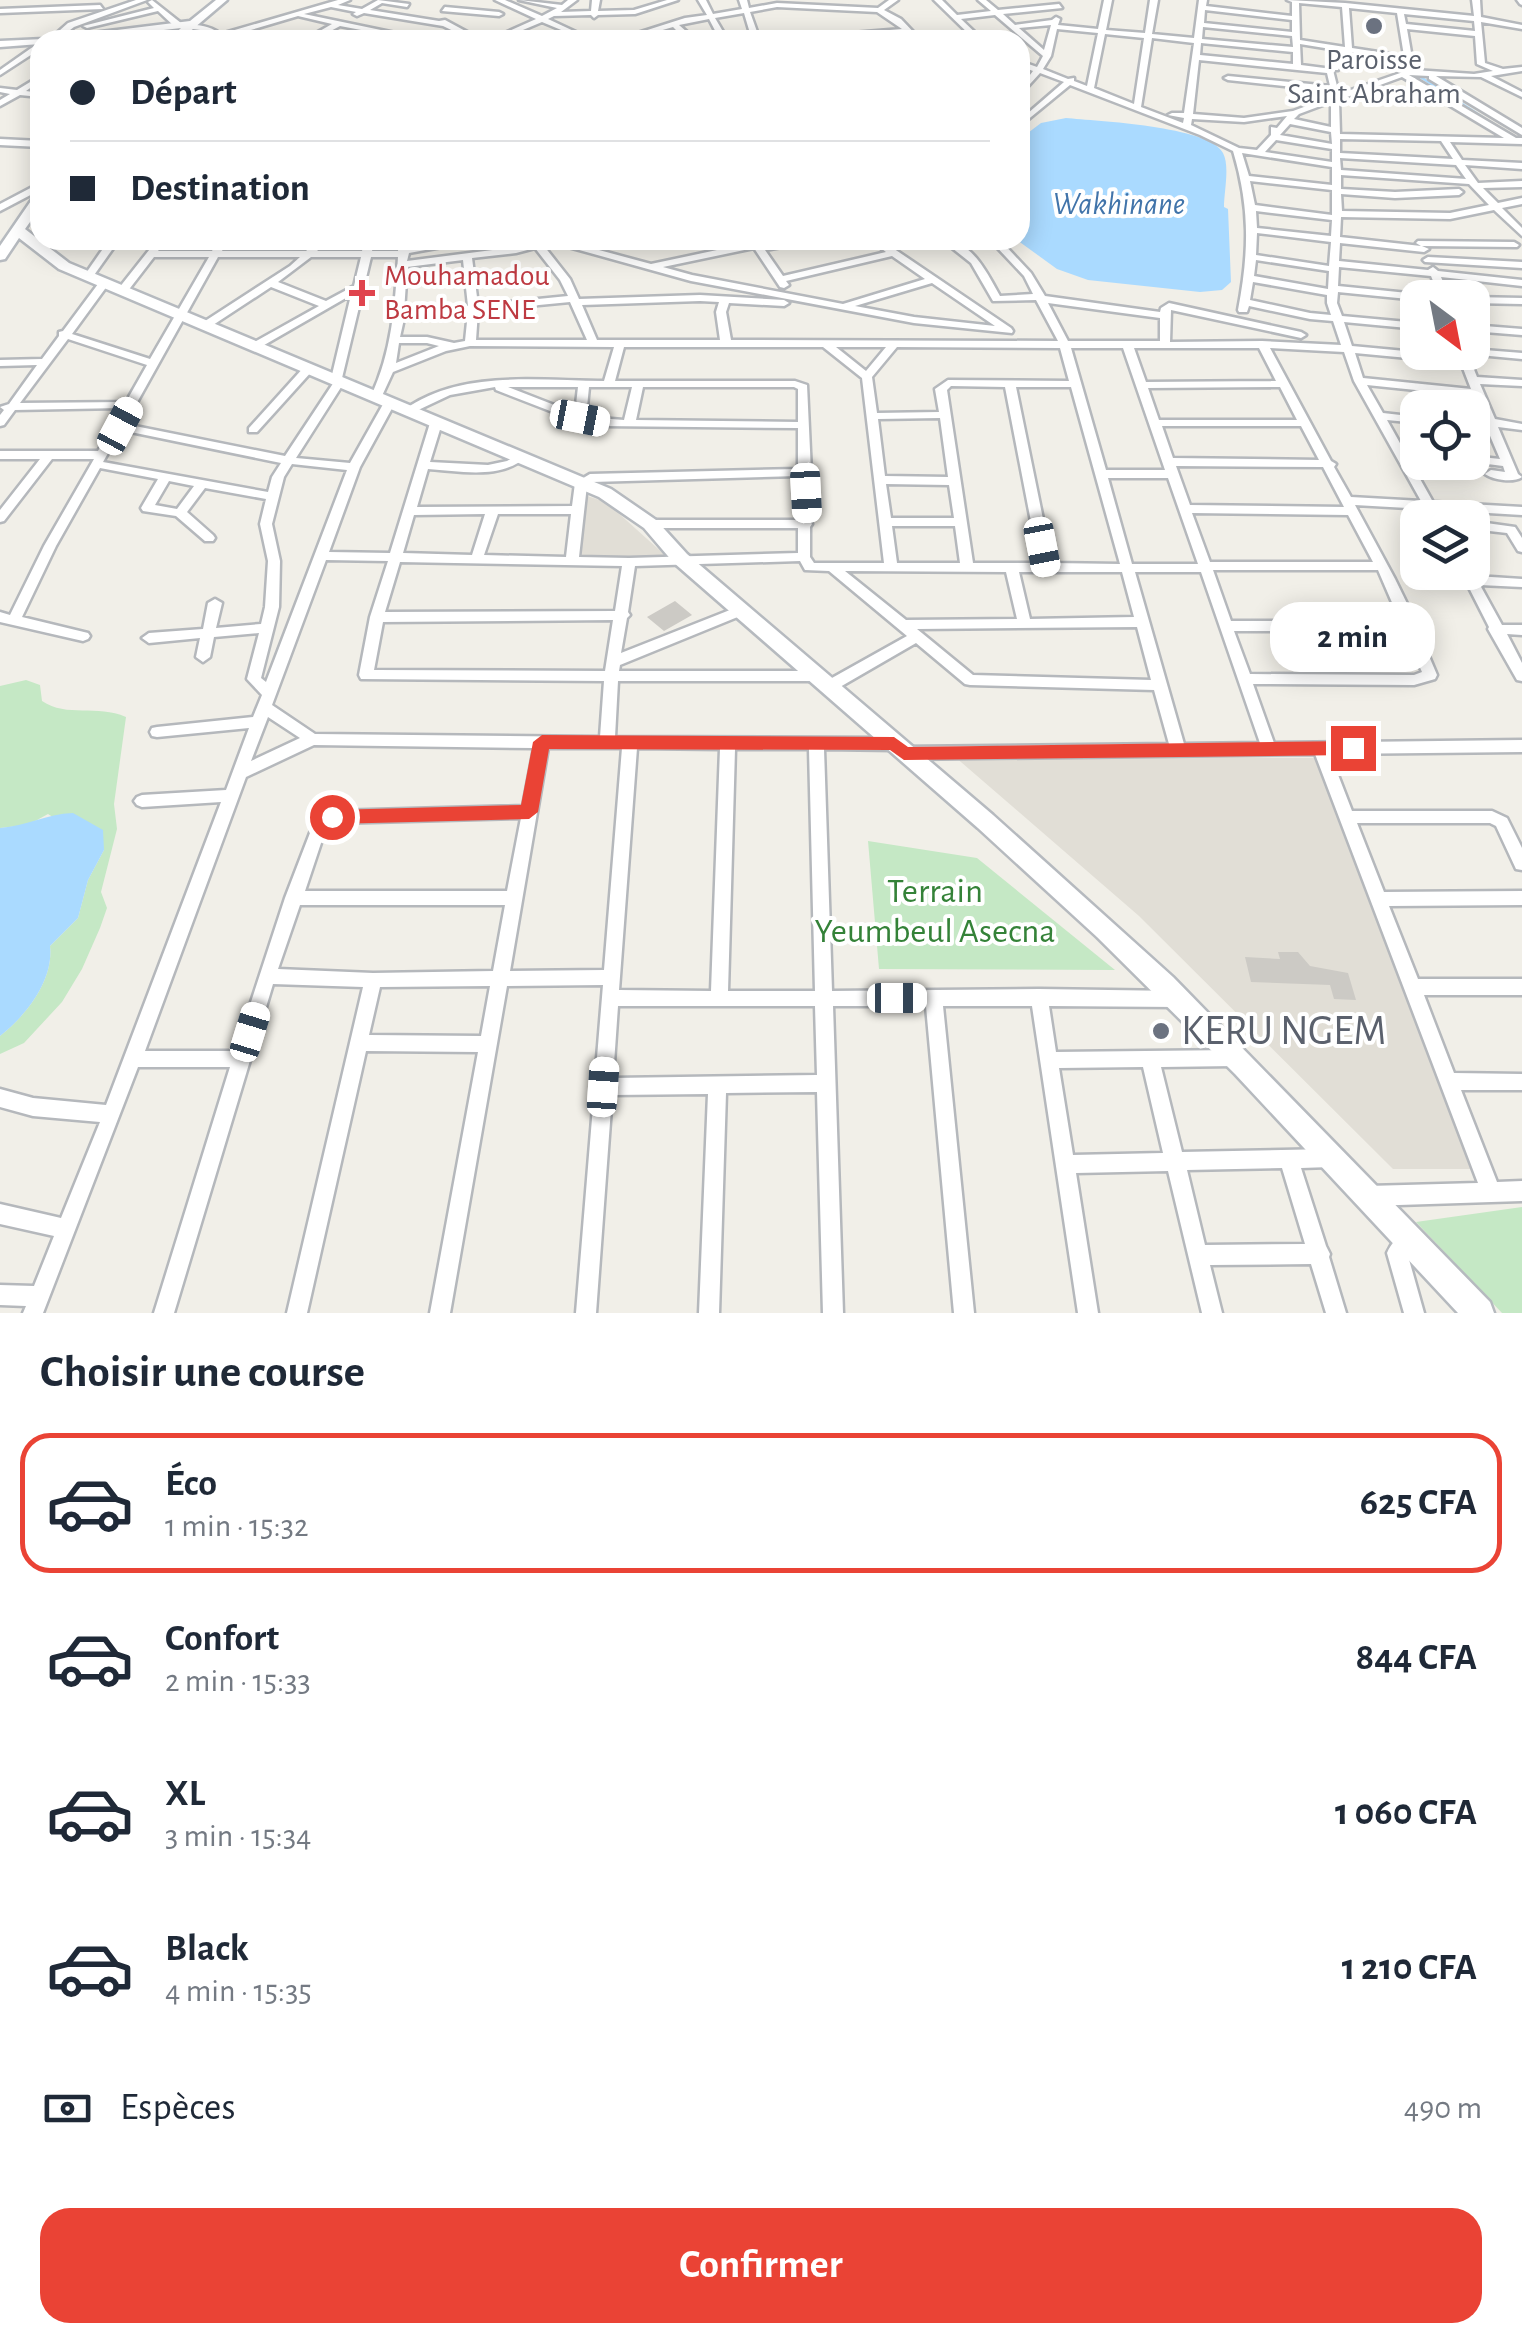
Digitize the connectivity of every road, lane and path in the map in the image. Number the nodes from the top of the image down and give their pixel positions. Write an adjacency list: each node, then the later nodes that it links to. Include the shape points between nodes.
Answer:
1 (53, 0): 34 (street)
2 (146, 0): 30 (street); 33 (street)
3 (222, 0): 57 (main road)
4 (346, 0): 28 (street)
5 (382, 0): 27 (street); 39 (street)
6 (499, 0): 49 (street)
7 (523, 0): 31 (street)
8 (573, 0): 31 (street)
9 (596, 0): 46 (street)
10 (634, 0): 40 (street)
11 (674, 0): 40 (street)
12 (702, 0): 47 (street)
13 (743, 0): 37 (street)
14 (894, 0): 35 (street)
15 (938, 0): 48 (street)
16 (982, 0): 41 (street)
17 (1028, 0): 32 (street)
18 (1108, 0): 80 (street)
19 (1154, 0): 82 (street)
20 (1294, 0): 29 (street); 50 (street)
21 (1430, 0): 44 (street)
22 (1476, 0): 51 (street)
23 (788, 2): 35 (street); 37 (street)
24 (1060, 3): 32 (street); 54 (street)
25 (446, 4): 42 (street); 52 (street)
26 (1203, 4): 50 (street); 55 (street)
27 (407, 5)
28 (334, 6): 39 (street); 45 (street)
29 (1345, 6): 38 (street); 88 (street)
30 (101, 7): 34 (street); 61 (street)
31 (564, 7): 43 (street)
32 (1038, 8): 41 (street)
33 (159, 9): 57 (street); 61 (street)
34 (47, 10): 36 (street)
35 (879, 10): 77 (street)
36 (0, 11)
37 (746, 11): 47 (street); 76 (street)
38 (1400, 11): 44 (street); 59 (street)
39 (360, 12): 52 (street); 58 (street)
40 (635, 12): 46 (street)
41 (996, 12): 48 (street); 60 (street)
42 (499, 14)
43 (553, 14): 46 (street); 49 (street)
44 (1433, 14): 51 (street)
45 (301, 16): 58 (street); 66 (street)
46 (594, 16)
47 (712, 16): 53 (street); 75 (street)
48 (955, 17): 78 (street)
49 (543, 18): 71 (street); 72 (street)
50 (1295, 18): 85 (street)
51 (1479, 19): 56 (street); 81 (street)
52 (442, 23): 69 (street); 70 (street)
53 (674, 24): 73 (street); 74 (street)
54 (1055, 24): 60 (street); 80 (street); 90 (street)
55 (1200, 24): 83 (street); 85 (street)
56 (1519, 24)
57 (184, 25): 63 (main road); 64 (main road); 65 (street)
58 (337, 25): 67 (street); 68 (street)
59 (1403, 26): 81 (street); 92 (street)
60 (1013, 27): 79 (street)
61 (66, 28): 62 (street)
62 (64, 30)
63 (147, 30)
64 (180, 30)
65 (210, 30)
66 (245, 30)
67 (327, 30)
68 (351, 30)
69 (438, 30)
70 (457, 30)
71 (515, 30)
72 (569, 30)
73 (654, 30)
74 (680, 30)
75 (719, 30)
76 (753, 30)
77 (906, 30)
78 (969, 30)
79 (1017, 30)
80 (1101, 31): 82 (street); 109 (street)
81 (1480, 34): 100 (street, via 1481,64)
82 (1148, 35): 83 (street); 116 (street)
83 (1198, 40): 85 (street); 91 (street)
84 (1030, 42): 90 (street)
85 (1295, 42): 88 (street); 96 (street)
86 (30, 43): 87 (main road)
87 (0, 44)
88 (1349, 47): 92 (street); 97 (street)
89 (30, 52): 93 (street)
90 (1047, 56): 98 (street)
91 (1197, 57): 96 (street); 120 (street)
92 (1406, 59): 102 (street)
93 (22, 60): 94 (street); 101 (street)
94 (30, 60)
95 (1030, 67): 98 (street)
96 (1298, 68): 113 (street, via 1330,72)
97 (1335, 68)
98 (1041, 70): 106 (street); 107 (street)
99 (1521, 70): 100 (street)
100 (1505, 72): 104 (street)
101 (0, 73)
102 (1407, 73): 103 (street); 113 (street); 123 (street, via 1491,129)
103 (1427, 74): 104 (street); 123 (street)
104 (1482, 75): 114 (street)
105 (1228, 78): 113 (street)
106 (1030, 80)
107 (1071, 80): 109 (street); 117 (street)
108 (30, 84): 111 (street)
109 (1090, 88): 116 (street)
110 (0, 90): 111 (street)
111 (17, 92): 112 (street); 115 (street)
112 (30, 94)
113 (1336, 94): 118 (street); 128 (street)
114 (1522, 95)
115 (0, 104)
116 (1137, 106): 120 (street)
117 (1030, 115)
118 (1292, 117): 119 (street); 121 (street); 128 (street)
119 (1273, 118): 120 (street); 121 (street)
120 (1187, 121): 126 (street)
121 (1275, 137): 127 (street); 128 (street)
122 (1444, 139): 123 (street); 128 (street); 129 (street)
123 (1522, 139)
124 (0, 142): 125 (street)
125 (30, 144)
126 (1237, 150): 127 (street); 132 (street)
127 (1261, 151): 128 (street)
128 (1336, 151): 129 (street); 133 (street); 135 (street)
129 (1458, 162): 130 (street); 133 (street)
130 (1497, 164): 131 (street); 134 (street)
131 (1522, 166)
132 (1246, 178): 135 (street); 143 (street)
133 (1473, 184): 134 (street); 141 (street)
134 (1520, 186)
135 (1337, 189): 136 (street, via 1395,196); 144 (street)
136 (1459, 192)
137 (0, 193): 139 (street)
138 (30, 196): 139 (street)
139 (22, 197): 142 (street)
140 (1522, 201): 141 (street)
141 (1496, 204): 147 (street); 150 (street)
142 (0, 208)
143 (1254, 208): 144 (street); 149 (street)
144 (1336, 216): 145 (street); 153 (street)
145 (1406, 216): 147 (street); 170 (street)
146 (30, 218): 151 (main road)
147 (1455, 225): 155 (street)
148 (30, 230): 151 (main road)
149 (1252, 230): 153 (street); 179 (street)
150 (1522, 233)
151 (24, 234): 152 (main road); 175 (main road); 183 (main road)
152 (30, 239)
153 (1336, 241): 170 (street); 181 (street)
154 (1518, 244): 155 (street); 180 (street)
155 (1468, 245): 170 (street)
156 (42, 250): 186 (main road)
157 (110, 250): 186 (street)
158 (156, 250): 173 (street)
159 (217, 250): 174 (street)
160 (315, 250): 178 (street)
161 (368, 250): 176 (street)
162 (506, 250): 177 (street)
163 (542, 250): 200 (street)
164 (587, 250): 182 (street)
165 (729, 250): 182 (street)
166 (760, 250): 187 (street)
167 (890, 250): 172 (street)
168 (960, 250): 197 (street, via 975,261 997,299)
169 (1005, 250): 197 (street)
170 (1424, 251): 180 (street); 184 (street)
171 (404, 252): 176 (street); 177 (street); 208 (street)
172 (894, 253): 187 (street); 188 (street)
173 (153, 254): 174 (street); 193 (street)
174 (214, 255): 178 (street); 207 (street)
175 (0, 256)
176 (366, 256): 178 (street); 192 (street)
177 (467, 256): 206 (street)
178 (308, 257): 190 (street)
179 (1253, 257): 181 (street); 185 (street)
180 (1522, 262)
181 (1332, 266): 184 (street); 194 (street)
182 (651, 267): 195 (street)
183 (0, 272)
184 (1436, 276): 189 (street); 191 (street)
185 (1250, 278): 194 (street); 203 (street)
186 (97, 279): 193 (main road); 218 (street)
187 (782, 279): 195 (street)
188 (932, 280): 205 (street); 216 (street)
189 (1438, 280)
190 (270, 283): 204 (street); 214 (street)
191 (1522, 283)
192 (358, 287): 204 (street); 245 (street)
193 (123, 290): 207 (main road)
194 (1331, 290): 196 (street); 211 (street)
195 (786, 296): 202 (street)
196 (1400, 296)
197 (1041, 298): 209 (street); 233 (street)
198 (724, 300): 200 (street); 202 (street); 224 (street)
199 (1490, 300): 201 (street)
200 (574, 301): 206 (street); 221 (street)
201 (1522, 301)
202 (810, 302): 205 (street)
203 (1244, 302): 210 (street); 212 (street)
204 (326, 306): 230 (street)
205 (842, 306): 216 (street)
206 (473, 309): 208 (street); 223 (street)
207 (180, 314): 214 (main road); 240 (street)
208 (398, 316): 219 (street)
209 (1165, 316): 212 (street, via 1175,306); 227 (street)
210 (1310, 316): 211 (street); 220 (street)
211 (1335, 316): 213 (street); 234 (street)
212 (1240, 320): 220 (street)
213 (1400, 324)
214 (206, 326): 230 (main road)
215 (1490, 329): 217 (street)
216 (1008, 331): 232 (street)
217 (1522, 332)
218 (63, 334): 238 (street); 240 (street)
219 (395, 340): 231 (street); 242 (street)
220 (1302, 340): 228 (street); 234 (street)
221 (593, 342): 222 (street); 223 (street)
222 (620, 342): 224 (street); 248 (street)
223 (470, 343): 231 (street)
224 (726, 344): 225 (street)
225 (826, 344): 229 (street); 244 (street)
226 (1127, 344): 227 (street); 233 (street); 255 (street)
227 (1165, 344): 228 (street)
228 (1262, 344): 254 (street)
229 (893, 345): 232 (street); 244 (street)
230 (256, 346): 241 (main road)
231 (451, 346): 242 (street)
232 (1029, 346): 233 (street)
233 (1065, 346): 253 (street)
234 (1346, 346): 235 (street); 246 (street)
235 (1400, 350)
236 (1490, 355): 237 (street)
237 (1522, 356)
238 (42, 362): 239 (street); 259 (street)
239 (0, 363)
240 (154, 364): 258 (street)
241 (309, 368): 245 (main road); 275 (street)
242 (389, 370): 257 (street)
243 (1471, 370): 256 (street)
244 (867, 377): 262 (street)
245 (338, 380): 257 (main road); 281 (street)
246 (1359, 380): 256 (street); 263 (street)
247 (584, 383): 248 (street); 251 (street); 264 (street)
248 (608, 383): 249 (street)
249 (639, 383): 270 (street); 271 (street, via 798,385)
250 (1522, 383): 256 (street)
251 (490, 384): 260 (street, via 447,392); 264 (street)
252 (1010, 384): 253 (street); 261 (street, via 943,385); 323 (street)
253 (1074, 384): 289 (street)
254 (1282, 384): 255 (street); 267 (street)
255 (1142, 385): 266 (street)
256 (1476, 386): 272 (street)
257 (383, 399): 260 (main road); 286 (street)
258 (131, 404): 259 (street); 273 (street)
259 (5, 407): 268 (street)
260 (410, 410): 269 (main road)
261 (945, 415): 262 (street); 294 (street)
262 (873, 416): 293 (street)
263 (1380, 416): 265 (street); 276 (street)
264 (580, 418): 270 (street)
265 (1400, 418)
266 (1155, 422): 267 (street); 287 (street)
267 (1306, 422): 284 (street)
268 (0, 423)
269 (436, 423): 279 (main road); 285 (street)
270 (629, 424): 271 (street)
271 (804, 425): 288 (street)
272 (1491, 425): 274 (street); 283 (street)
273 (120, 426): 280 (street); 281 (street)
274 (1522, 427)
275 (253, 430)
276 (1399, 451): 298 (street)
277 (0, 455): 278 (street)
278 (48, 456): 280 (street); 308 (street)
279 (520, 458): 285 (street, via 497,468); 295 (main road)
280 (98, 460): 291 (street); 338 (street)
281 (286, 460): 286 (street); 297 (street)
282 (1490, 461): 283 (street)
283 (1507, 462): 292 (street)
284 (1330, 464): 287 (street); 300 (street)
285 (424, 465): 303 (street)
286 (354, 468): 316 (street)
287 (1171, 468): 289 (street); 301 (street)
288 (805, 472): 295 (street, via 599,475); 312 (street)
289 (1102, 474): 330 (street)
290 (1491, 474): 292 (street)
291 (166, 476): 296 (street); 305 (street, via 147,508)
292 (1518, 477)
293 (880, 480): 294 (street); 309 (street)
294 (955, 481): 310 (street)
295 (582, 483): 304 (street); 311 (main road)
296 (202, 484): 297 (street); 305 (street)
297 (272, 497): 344 (street, via 266,524 275,573)
298 (1427, 500)
299 (1400, 505): 300 (street)
300 (1351, 506): 301 (street); 324 (street)
301 (1186, 509): 326 (street)
302 (1490, 509): 306 (street)
303 (408, 510): 307 (street); 317 (street)
304 (578, 510): 307 (street); 321 (street)
305 (180, 512): 314 (street)
306 (1522, 512)
307 (492, 513): 319 (street)
308 (0, 518)
309 (885, 522): 310 (street); 328 (street)
310 (960, 522): 329 (street)
311 (650, 524): 312 (street); 320 (main road)
312 (806, 524): 318 (street)
313 (1490, 527): 315 (street, via 1511,530)
314 (209, 538)
315 (1522, 548)
316 (321, 556): 317 (street); 357 (street)
317 (396, 557): 319 (street); 337 (street)
318 (804, 557): 320 (street); 327 (street, via 810,567)
319 (477, 558): 321 (street)
320 (680, 558): 322 (street); 335 (main road)
321 (572, 560): 322 (street)
322 (629, 562): 336 (street)
323 (1046, 566): 325 (street); 330 (street)
324 (1382, 566): 326 (street); 343 (street)
325 (1011, 567): 329 (street); 339 (street)
326 (1206, 567): 330 (street); 342 (street)
327 (834, 568): 328 (street); 341 (street)
328 (890, 568): 329 (street)
329 (966, 568)
330 (1128, 568): 340 (street)
331 (1490, 579): 332 (street)
332 (1522, 584)
333 (1476, 590): 345 (street)
334 (215, 603): 347 (street)
335 (740, 610): 352 (street); 355 (main road)
336 (623, 615): 337 (street); 352 (street)
337 (377, 616): 352 (street, via 366,675)
338 (5, 620): 348 (street)
339 (1024, 622): 340 (street); 341 (street)
340 (1143, 622): 356 (street)
341 (903, 626): 350 (street)
342 (1226, 626): 343 (street); 354 (street)
343 (1412, 626): 354 (street, via 1428,677)
344 (268, 628): 347 (street); 357 (street, via 254,680)
345 (1496, 629): 346 (street); 353 (street)
346 (1522, 630)
347 (208, 634): 349 (street); 351 (street)
348 (83, 636)
349 (149, 638)
350 (916, 638): 355 (street); 356 (street, via 970,680)
351 (204, 657)
352 (612, 669): 355 (street); 361 (street)
353 (1522, 676)
354 (1246, 680): 368 (street)
355 (822, 681): 366 (main road)
356 (1160, 685): 369 (street)
357 (264, 708): 358 (street); 359 (street); 370 (street)
358 (157, 732)
359 (312, 739): 360 (street); 370 (street)
360 (542, 742): 361 (street); 373 (street)
361 (607, 742): 362 (street)
362 (630, 742): 363 (street); 382 (street)
363 (728, 743): 364 (street); 388 (street)
364 (816, 744): 366 (street); 389 (street)
365 (1522, 746): 367 (street)
366 (899, 748): 369 (street); 391 (main road)
367 (1320, 748): 368 (street); 374 (street)
368 (1269, 749): 369 (street)
369 (1178, 750)
370 (238, 774): 371 (street)
371 (230, 796): 372 (street); 395 (street)
372 (142, 801)
373 (529, 812): 376 (street, via 328,818); 377 (street)
374 (1347, 817): 375 (street, via 1492,817 1502,822); 379 (street)
375 (1522, 864)
376 (292, 898): 377 (street); 380 (street)
377 (516, 898): 381 (street)
378 (1522, 898): 379 (street)
379 (1378, 899): 385 (street)
380 (267, 976): 383 (street); 396 (street)
381 (500, 977): 382 (street); 383 (street); 393 (street)
382 (612, 977): 387 (street)
383 (374, 980): 392 (street)
384 (1522, 986): 385 (street)
385 (1412, 987): 399 (street)
386 (1039, 997): 390 (street); 391 (street); 397 (street)
387 (610, 998): 388 (street); 403 (street)
388 (718, 998): 389 (street)
389 (823, 998): 390 (street); 401 (street)
390 (934, 998): 426 (street)
391 (1178, 999): 394 (main road)
392 (357, 1043): 393 (street); 421 (street)
393 (488, 1044): 422 (street)
394 (1239, 1058): 398 (street); 406 (main road)
395 (132, 1059): 396 (street); 405 (street)
396 (242, 1060): 420 (street)
397 (1051, 1060): 398 (street); 409 (street)
398 (1150, 1060): 408 (street)
399 (1448, 1081): 400 (street); 411 (street)
400 (1522, 1082)
401 (825, 1083): 402 (street); 425 (street)
402 (717, 1085): 403 (street); 424 (street)
403 (603, 1087): 423 (street)
404 (0, 1098): 405 (street)
405 (112, 1114): 414 (street)
406 (1332, 1158): 407 (street); 412 (main road)
407 (1288, 1159): 408 (street); 416 (street)
408 (1174, 1161): 409 (street); 417 (street)
409 (1066, 1164): 427 (street)
410 (1522, 1191): 411 (street)
411 (1491, 1192): 412 (street)
412 (1367, 1196): 415 (main road)
413 (0, 1214): 414 (street)
414 (66, 1230): 419 (street)
415 (1409, 1241): 430 (street, via 1397,1253); 431 (main road)
416 (1320, 1254): 417 (street); 429 (street)
417 (1198, 1255): 428 (street)
418 (0, 1295): 419 (street)
419 (36, 1305)
420 (164, 1313)
421 (297, 1313)
422 (440, 1313)
423 (586, 1313)
424 (709, 1313)
425 (833, 1313)
426 (964, 1313)
427 (1088, 1313)
428 (1212, 1313)
429 (1336, 1313)
430 (1414, 1313)
431 (1479, 1313)

